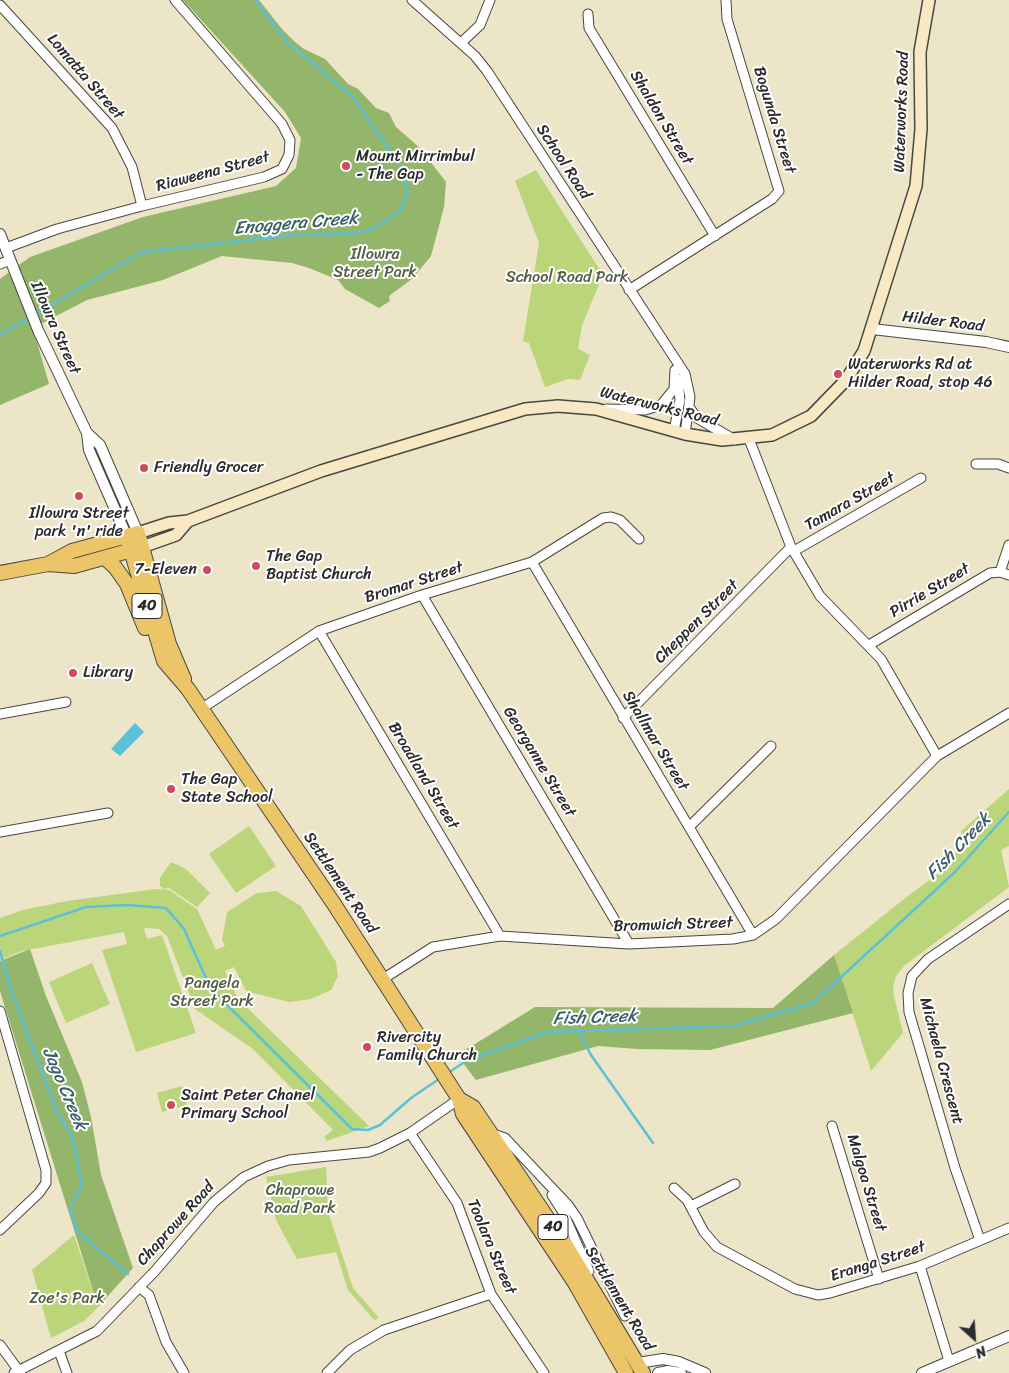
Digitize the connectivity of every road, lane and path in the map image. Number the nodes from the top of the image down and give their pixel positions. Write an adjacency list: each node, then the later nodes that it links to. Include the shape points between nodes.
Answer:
1 (175, 0): 9 (street, Riaweena Street, via 282,124 290,140 289,155 282,169 264,177)
2 (412, 0): 8 (street, School Road)
3 (490, 0): 8 (street, via 480,25)
4 (726, 0): 11 (street, Bogunda Street, via 727,19 779,190 772,199)
5 (929, 0): 15 (main road, Waterworks Road, via 920,52 921,129 916,186)
6 (0, 5): 9 (street, Lomatta Street, via 112,128 132,167)
7 (588, 14): 11 (street, Shaldon Street, via 588,28)
8 (461, 43): 14 (street, School Road, via 487,71)
9 (142, 206): 12 (street, Riaweena Street, via 36,235)
10 (0, 234): 12 (street, Illowra Street)
11 (715, 236): 14 (street, Bogunda Street)
12 (6, 248): 13 (street, Illowra Street)
13 (5, 262): 28 (street, Illowra Street, via 87,433 100,445)
14 (629, 290): 17 (street, School Road)
15 (872, 329): 16 (street, Hilder Road, via 986,342); 22 (main road, Waterworks Road, via 860,361 826,403 792,427)
16 (1009, 348)
17 (671, 355): 18 (street, School Road); 19 (street, School Road, via 687,379)
18 (674, 370): 20 (street, via 673,391 656,407 645,410); 21 (street, School Road, via 680,397)
19 (690, 407): 21 (street, School Road); 23 (street, via 697,418)
20 (596, 409): 21 (main road, Waterworks Road); 27 (main road, Waterworks Road, via 558,406 525,409 312,474)
21 (680, 432): 23 (main road, Waterworks Road, via 717,440)
22 (749, 439): 23 (main road, Waterworks Road); 32 (street)
23 (737, 440)
24 (976, 464): 25 (street, via 998,464)
25 (1009, 468)
26 (921, 478): 32 (street, Tamara Street)
27 (188, 521): 28 (main road, Waterworks Road, via 169,523); 31 (main road, Waterworks Road, via 176,535)
28 (132, 535): 31 (main road, Settlement Road / 40); 35 (main road, Waterworks Road, via 72,551)
29 (638, 539): 34 (street, Bromar Street, via 618,519 603,518)
30 (1009, 545): 37 (street)
31 (137, 549): 33 (main road, Waterworks Road); 41 (main road, Settlement Road / 40); 42 (main road, Settlement Road / 40)
32 (793, 549): 40 (street, via 820,596); 47 (street, Cheppen Street)
33 (106, 559): 35 (main road, Waterworks Road, via 74,566); 41 (main road, via 116,567 127,584 144,626)
34 (532, 562): 38 (street, Bromar Street); 47 (street, Shallmar Street)
35 (48, 564): 36 (main road, Waterworks Road)
36 (0, 572)
37 (1005, 574): 40 (street, Pirrie Street, via 990,573)
38 (422, 595): 39 (street, Bromar Street); 56 (street, Georganne Street)
39 (319, 631): 44 (street, Bromar Street); 55 (street, Broadland Street)
40 (869, 645): 49 (street)
41 (164, 661): 42 (main road, Settlement Road / 40)
42 (188, 689): 44 (main road, Settlement Road / 40)
43 (66, 702): 46 (street)
44 (201, 709): 57 (main road, Settlement Road / 40)
45 (1009, 712): 49 (street, Bromwich Street)
46 (0, 714)
47 (623, 718): 51 (street, Shallmar Street)
48 (771, 746): 51 (street)
49 (937, 756): 54 (street, Bromwich Street, via 776,919)
50 (108, 814): 52 (street)
51 (689, 827): 54 (street, Shallmar Street)
52 (0, 832)
53 (1009, 904): 70 (street, Michaela Crescent, via 928,959 912,976 908,993 909,1012)
54 (753, 935): 56 (street, Bromwich Street, via 733,939)
55 (500, 936): 56 (street, Bromwich Street); 57 (street, Bromwich Street, via 433,947)
56 (629, 944)
57 (383, 979): 59 (main road, Settlement Road / 40)
58 (0, 1011): 69 (street, via 46,1170 46,1183 39,1193)
59 (459, 1099): 61 (street, Chaprowe Road); 62 (main road, Settlement Road / 40, via 473,1107); 67 (main road, Settlement Road / 40, via 463,1114)
60 (832, 1126): 72 (street, Malgoa Street)
61 (410, 1132): 73 (street, Chaprowe Road, via 369,1152 289,1160 244,1177 214,1202); 74 (street, Toolara Street, via 457,1203)
62 (490, 1133): 63 (street, via 505,1138); 67 (main road, via 490,1144 517,1184); 75 (main road, Settlement Road / 40)
63 (539, 1174): 75 (street, via 563,1212); 76 (street, via 578,1218)
64 (734, 1184): 66 (street)
65 (674, 1188): 66 (street, Eranga Street)
66 (691, 1206): 72 (street, Eranga Street, via 717,1247 796,1289 818,1295 830,1294)
67 (527, 1211): 81 (main road, Settlement Road / 40)
68 (1009, 1228): 70 (street, Eranga Street)
69 (0, 1230)
70 (980, 1240): 71 (street, Eranga Street)
71 (920, 1266): 72 (street, Eranga Street); 80 (street)
72 (879, 1279)
73 (139, 1287): 79 (street, Chaprowe Road, via 97,1330); 84 (street, via 149,1295 166,1342)
74 (490, 1294): 85 (street, via 384,1330 350,1350); 86 (street, Toolara Street)
75 (605, 1307): 81 (main road, Settlement Road / 40)
76 (624, 1316)
77 (1009, 1336): 80 (street)
78 (0, 1345): 82 (street)
79 (60, 1352): 82 (street, Chaprowe Road); 83 (street)
80 (949, 1361): 90 (street)
81 (634, 1371): 89 (street, via 663,1359)
82 (16, 1372)
83 (67, 1373)
84 (184, 1373)
85 (327, 1373)
86 (544, 1373)
87 (658, 1373): 88 (street)
88 (680, 1373)
89 (705, 1373)
90 (922, 1373)

